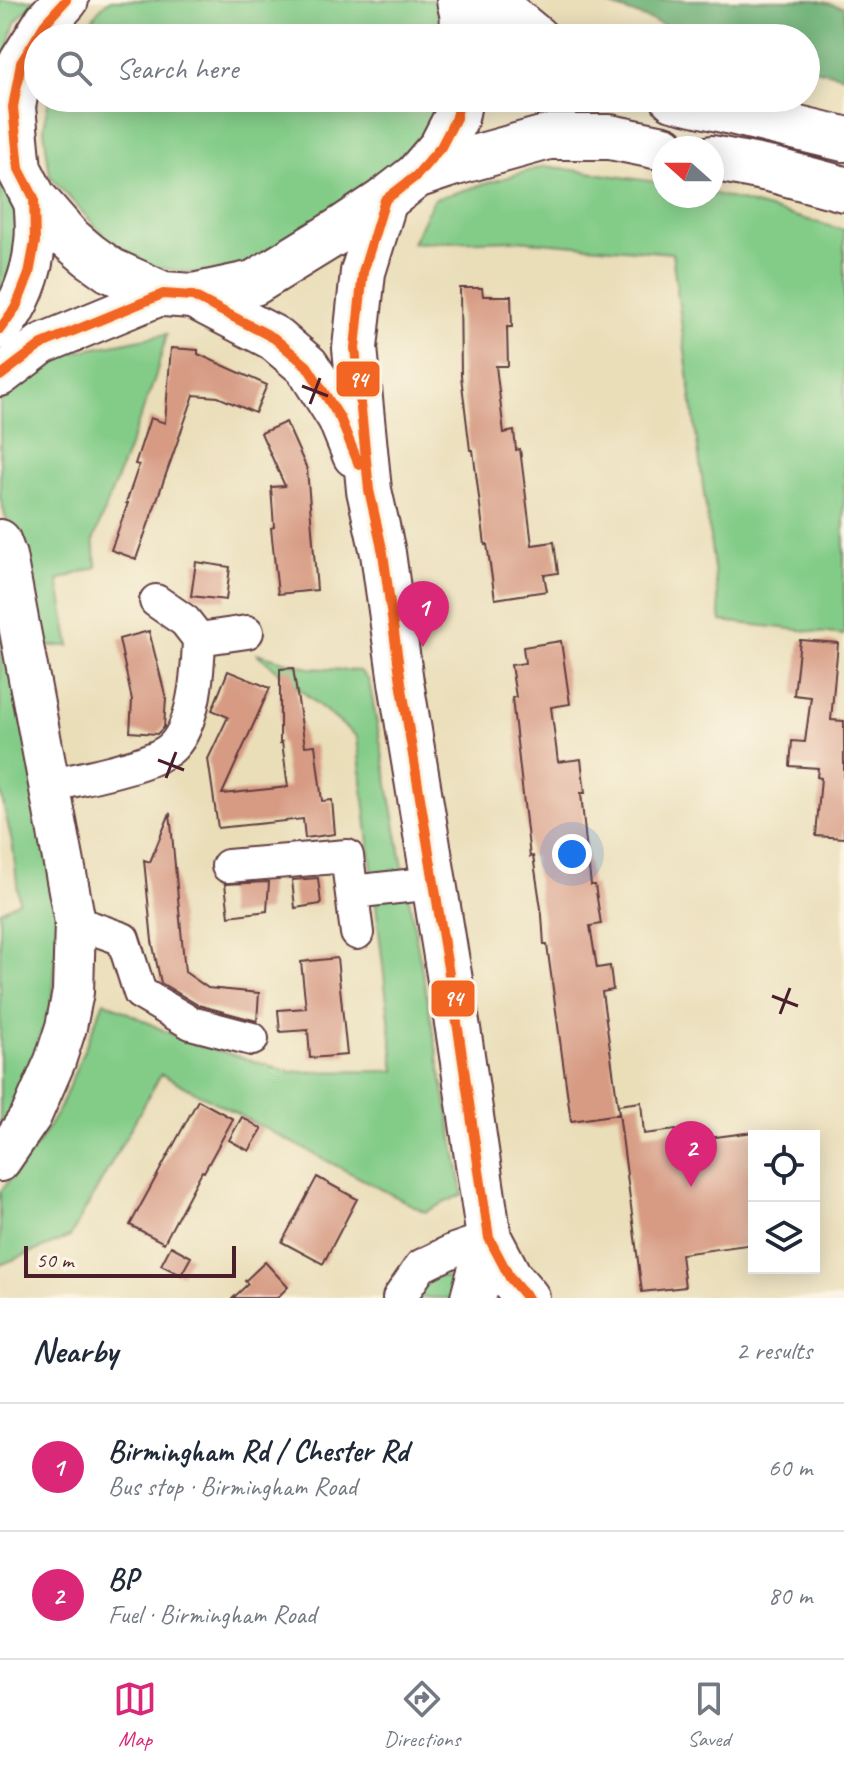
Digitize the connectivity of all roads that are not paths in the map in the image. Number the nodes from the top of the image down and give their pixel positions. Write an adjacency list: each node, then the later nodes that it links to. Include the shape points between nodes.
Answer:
1 (66, 0): 4 (main road)
2 (459, 0): 5 (main road)
3 (490, 0): 6 (main road)
4 (45, 24)
5 (463, 24)
6 (519, 24)
7 (24, 58): 13 (main road, via 13,107)
8 (457, 112): 14 (main road, via 441,147)
9 (731, 112): 10 (main road)
10 (844, 139)
11 (652, 146): 14 (main road, via 610,137 549,137 452,164)
12 (724, 160): 15 (main road)
13 (18, 171): 16 (main road, via 69,238 89,255 110,270); 17 (street, via 35,242 16,307)
14 (400, 188): 16 (main road, via 254,283); 19 (main road, via 363,272 355,348)
15 (844, 189)
16 (178, 295): 18 (street, via 42,344); 19 (main road, via 274,338 307,366 340,418)
17 (0, 329)
18 (0, 376)
19 (369, 490): 26 (main road)
20 (0, 540): 24 (street)
21 (156, 601): 23 (street, via 185,621)
22 (247, 632): 23 (street)
23 (199, 639): 24 (street, via 198,678 185,730 172,748 115,771)
24 (50, 786): 28 (street)
25 (228, 866): 27 (street, via 347,856)
26 (434, 883): 27 (street); 32 (main road)
27 (352, 892): 29 (street)
28 (75, 922): 30 (street, via 123,939 140,993 191,1023); 31 (street, via 66,1027 31,1116)
29 (357, 933)
30 (252, 1039)
31 (0, 1161)
32 (489, 1238): 33 (street, via 421,1266); 34 (main road); 35 (main road)
33 (399, 1298)
34 (473, 1298)
35 (527, 1298)

